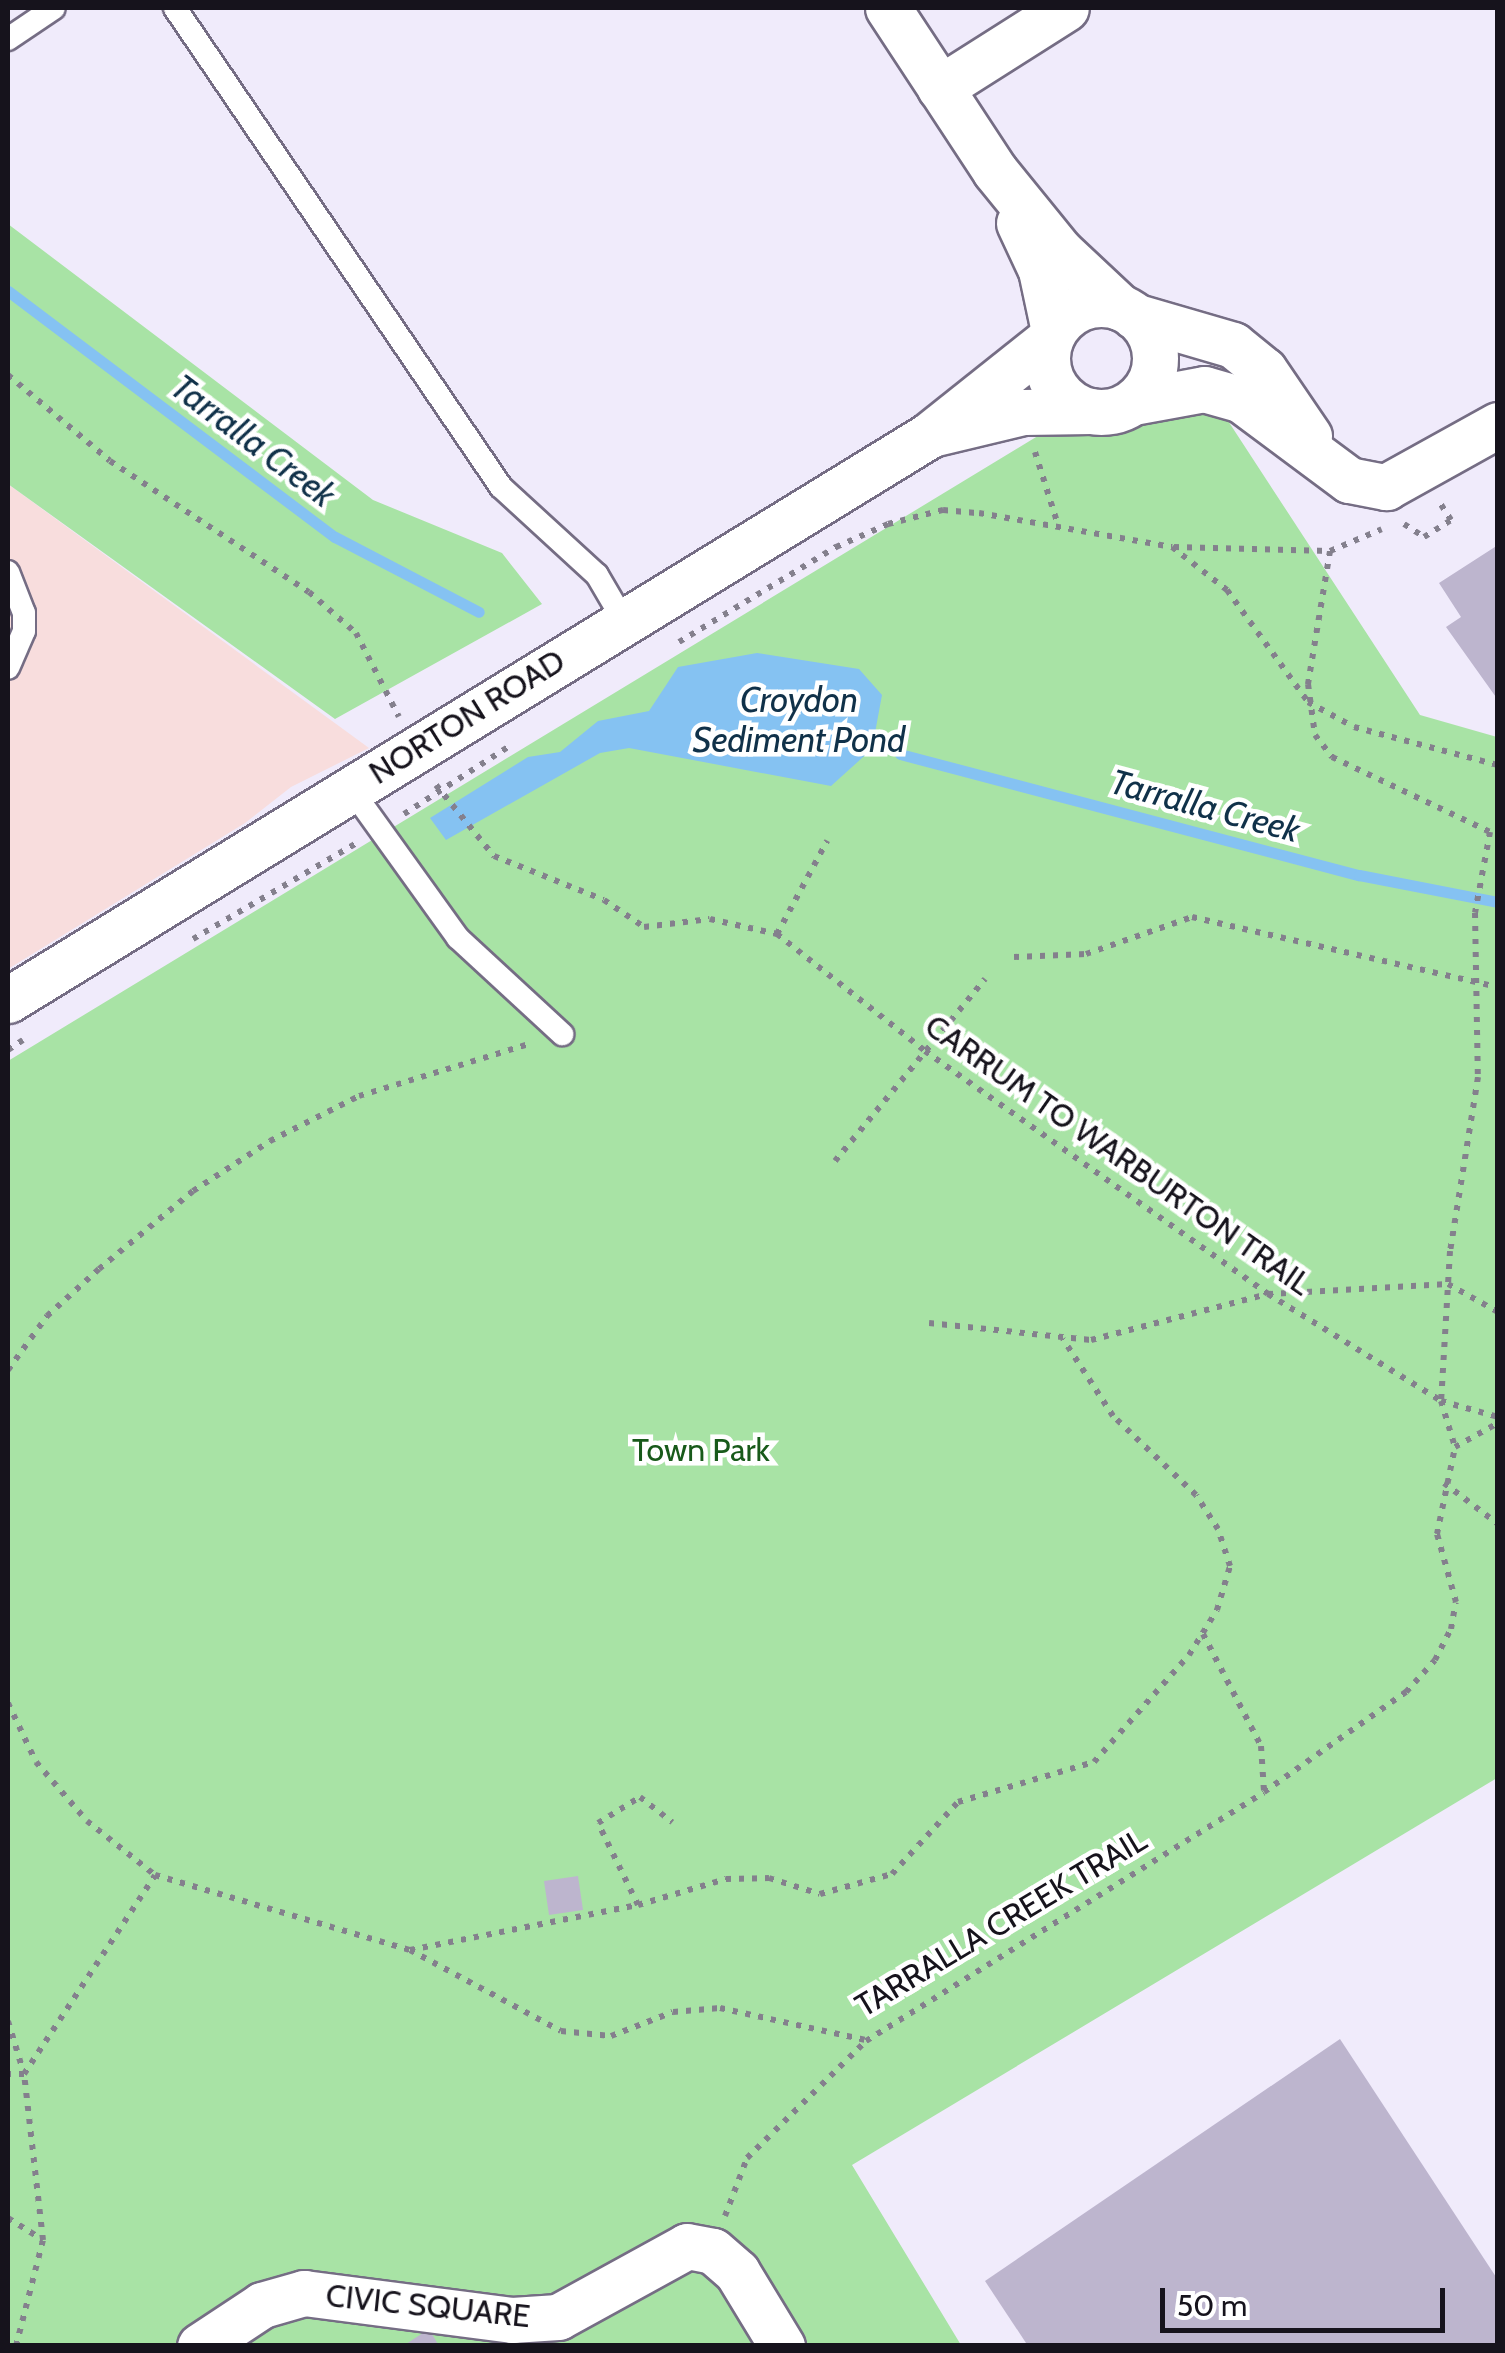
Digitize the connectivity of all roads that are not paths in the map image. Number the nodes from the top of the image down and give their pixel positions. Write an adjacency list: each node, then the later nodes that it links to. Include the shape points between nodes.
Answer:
1 (54, 8): 5 (lane)
2 (174, 8): 15 (lane, via 501,487 597,575)
3 (888, 8): 6 (street)
4 (1066, 8): 6 (street)
5 (8, 39)
6 (940, 88): 7 (street)
7 (995, 171): 8 (street, via 1060,251); 9 (street, via 1041,270)
8 (1128, 312): 9 (street, via 1090,305); 10 (street, via 1156,359); 13 (street, via 1233,345 1264,370)
9 (1052, 335): 10 (street, via 1050,376 1060,392); 12 (street, NORTON ROAD)
10 (1112, 407): 12 (street, NORTON ROAD, via 1022,412); 13 (street, NORTON ROAD, via 1204,389 1240,399)
11 (1498, 425): 13 (street, NORTON ROAD, via 1386,487 1349,480)
12 (928, 436): 15 (street, NORTON ROAD)
13 (1324, 458)
14 (8, 572): 16 (lane, via 24,613)
15 (624, 621): 17 (street, NORTON ROAD)
16 (8, 668)
17 (351, 789): 18 (street, NORTON ROAD); 19 (lane, via 458,938)
18 (23, 1015)
19 (562, 1034)
20 (519, 2332): 21 (street, CIVIC SQUARE, via 304,2293 262,2305); 22 (street, CIVIC SQUARE, via 687,2246 713,2251 737,2272)
21 (200, 2346)
22 (782, 2346)

